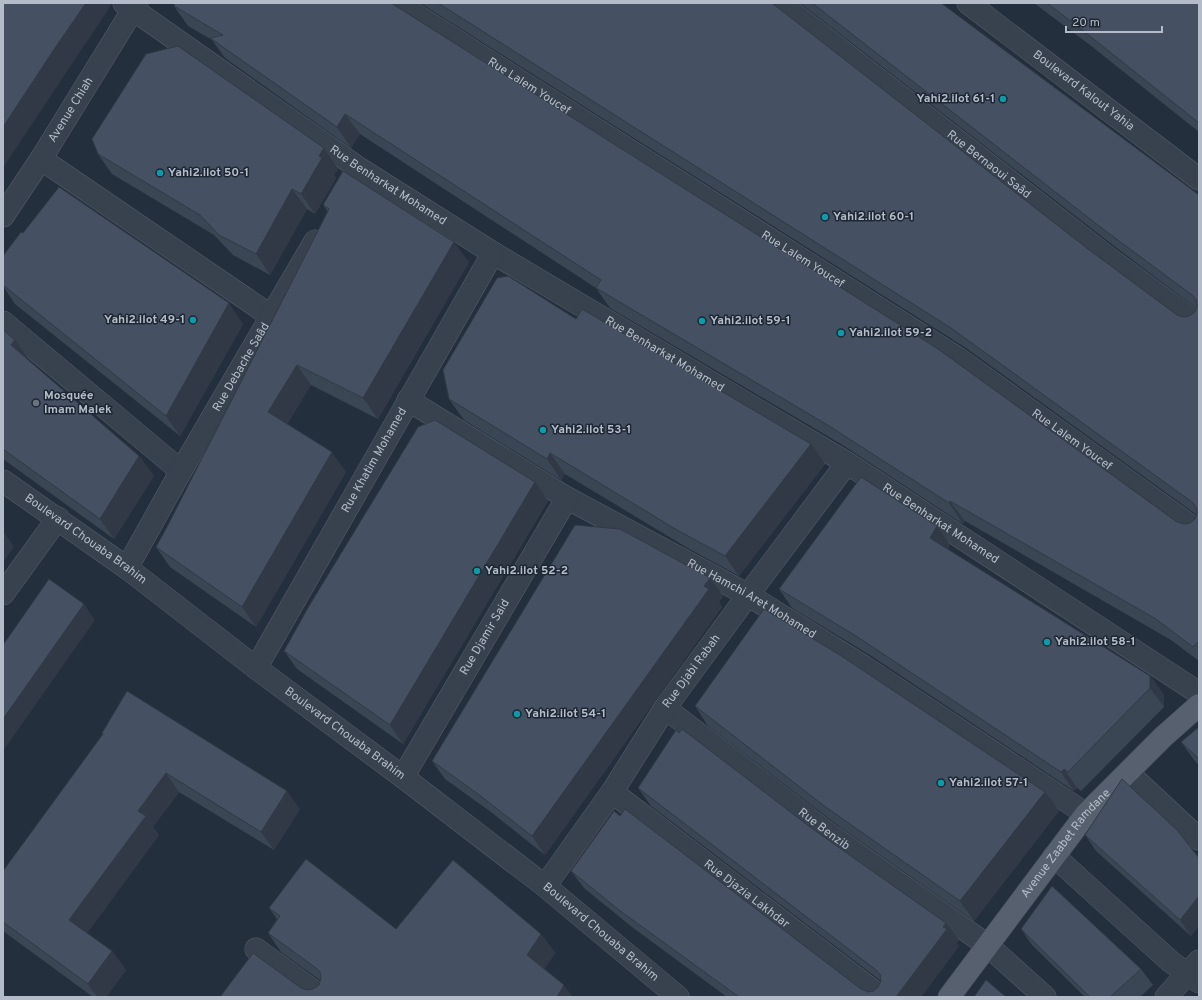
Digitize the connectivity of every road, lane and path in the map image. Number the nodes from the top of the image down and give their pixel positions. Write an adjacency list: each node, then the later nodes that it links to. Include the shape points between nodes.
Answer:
1 (397, 3): 19 (street, Rue Lalem Youcef, via 959,359)
2 (780, 3): 12 (street, Rue Bernaoui Saâd)
3 (968, 3): 6 (street, Boulevard Kalout Yahia)
4 (132, 5): 5 (street, Avenue Chiah); 9 (street, Rue Benharkat Mohamed, via 353,174)
5 (41, 159): 7 (street, Avenue Chiah); 10 (street)
6 (1199, 179)
7 (3, 216)
8 (326, 221): 10 (street, Rue Debache Saâd)
9 (493, 253): 13 (street, Rue Khatim Mohamed); 14 (street, Rue Benharkat Mohamed)
10 (271, 316): 15 (street, Rue Debache Saâd)
11 (3, 322): 15 (street)
12 (1199, 325)
13 (408, 400): 17 (street, Rue Hamchi Aret Mohamed); 23 (street, Rue Khatim Mohamed)
14 (847, 463): 22 (street, Rue Djabi Rabah); 24 (street, Rue Benharkat Mohamed)
15 (181, 471): 20 (street, Rue Debache Saâd)
16 (3, 481): 18 (street, Boulevard Chouaba Brahim)
17 (567, 498): 22 (street, Rue Hamchi Aret Mohamed); 28 (street, Rue Djamir Said)
18 (58, 518): 20 (street, Boulevard Chouaba Brahim); 21 (street)
19 (1199, 532)
20 (127, 568): 23 (street, Boulevard Chouaba Brahim)
21 (3, 594)
22 (748, 595): 26 (street, Rue Djabi Rabah); 30 (street, Rue Hamchi Aret Mohamed, via 863,666)
23 (256, 668): 28 (street, Boulevard Chouaba Brahim)
24 (1199, 693)
25 (1199, 706): 27 (main road, Avenue Zaabet Ramdane, via 1163,737)
26 (665, 708): 29 (street, Rue Djabi Rabah); 34 (street, Rue Benzib, via 833,837)
27 (1128, 773): 30 (main road, Avenue Zaabet Ramdane); 31 (street)
28 (403, 777): 33 (street, Boulevard Chouaba Brahim)
29 (612, 792): 33 (street, Rue Djabi Rabah); 39 (street, Rue Djazia Lakhdar)
30 (1086, 814): 32 (main road, Avenue Zaabet Ramdane)
31 (1199, 839)
32 (1054, 856): 34 (main road, Avenue Zaabet Ramdane); 36 (street, via 1170,962)
33 (545, 886): 38 (street, Boulevard Chouaba Brahim)
34 (987, 946): 40 (main road, Avenue Zaabet Ramdane); 41 (street, Rue Benzib)
35 (256, 949): 37 (street)
36 (1195, 972): 42 (street)
37 (322, 997)
38 (678, 997)
39 (881, 997)
40 (949, 997)
41 (1045, 997)
42 (1166, 997)

